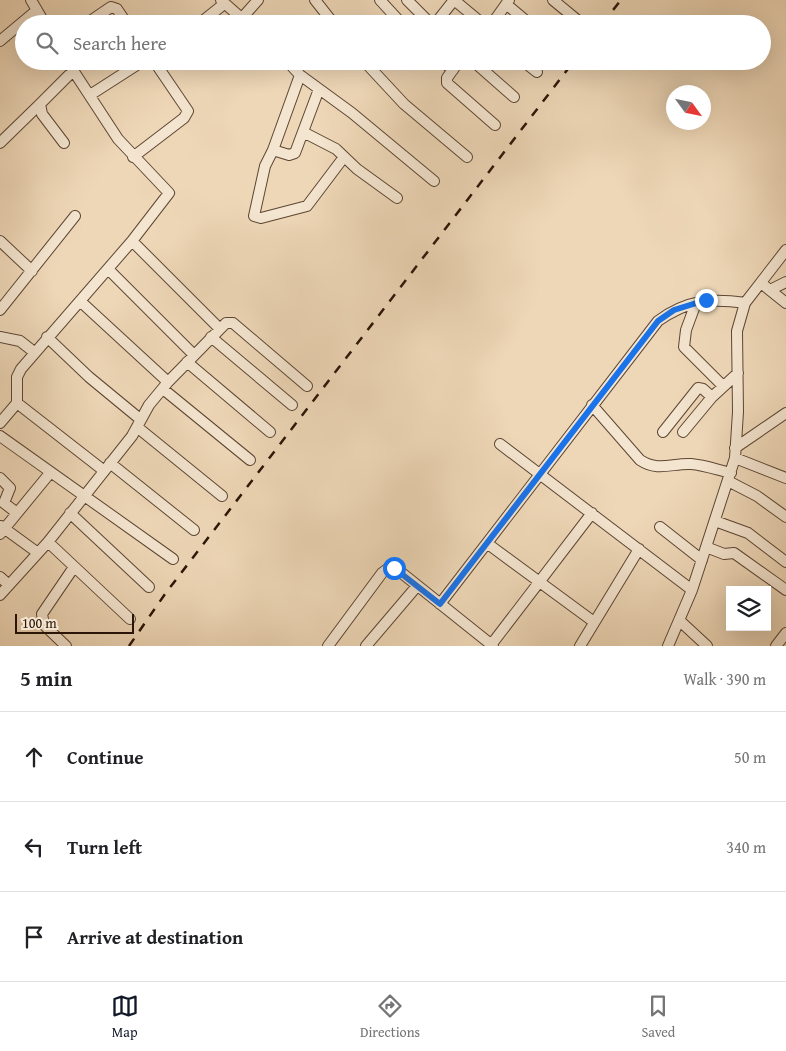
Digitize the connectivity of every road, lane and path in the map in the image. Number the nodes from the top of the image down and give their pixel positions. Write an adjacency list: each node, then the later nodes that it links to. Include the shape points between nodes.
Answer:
1 (31, 0): 10 (street)
2 (315, 0): 18 (street)
3 (380, 0): 19 (street)
4 (406, 0): 20 (street)
5 (454, 0): 21 (street); 22 (street)
6 (553, 0): 25 (street)
7 (255, 1): 17 (street)
8 (222, 2): 15 (street); 16 (street)
9 (507, 2): 23 (street); 24 (street)
10 (37, 10): 11 (street); 12 (street)
11 (31, 15)
12 (40, 15)
13 (99, 15): 14 (street, via 111,7)
14 (121, 15)
15 (208, 15)
16 (238, 15)
17 (248, 15)
18 (327, 15)
19 (394, 15)
20 (423, 15)
21 (441, 15)
22 (472, 15)
23 (498, 15)
24 (521, 15)
25 (571, 15)
26 (15, 28): 27 (street)
27 (0, 41)
28 (67, 70): 42 (street)
29 (73, 70): 40 (street)
30 (130, 70): 40 (street)
31 (160, 70): 48 (street, via 188,111 184,118)
32 (295, 70): 38 (street)
33 (372, 70): 50 (street, via 404,104)
34 (453, 70): 43 (street, via 447,83)
35 (484, 70): 41 (street)
36 (534, 70): 37 (street)
37 (537, 72)
38 (300, 75): 39 (street); 47 (street)
39 (319, 90): 44 (street); 51 (street)
40 (90, 95): 48 (street)
41 (514, 97)
42 (40, 104): 45 (street); 46 (street, via 42,114)
43 (495, 125)
44 (303, 132): 47 (street, via 294,154); 49 (street, via 336,149)
45 (0, 143)
46 (64, 143)
47 (273, 150): 49 (street, via 265,166 253,214 257,218 307,206)
48 (133, 157): 55 (street, via 166,189 168,196)
49 (344, 157): 52 (street)
50 (467, 157)
51 (434, 181)
52 (397, 198)
53 (75, 216): 58 (street)
54 (0, 241): 58 (street)
55 (132, 241): 57 (street); 67 (street)
56 (786, 250): 59 (street)
57 (108, 269): 62 (street); 72 (street)
58 (32, 271): 66 (street)
59 (761, 282): 61 (street); 64 (street)
60 (786, 282): 61 (street)
61 (770, 290): 65 (street)
62 (80, 301): 69 (street); 74 (street)
63 (696, 303): 64 (street, via 720,300); 76 (street, via 686,330 684,347); 80 (street, via 674,310 658,321)
64 (745, 303): 73 (street, via 738,331)
65 (786, 303)
66 (0, 310)
67 (220, 329): 70 (street); 75 (street, via 226,323 233,323)
68 (0, 337): 71 (street, via 20,341)
69 (47, 337): 71 (street); 83 (street)
70 (211, 337): 72 (street); 79 (street)
71 (34, 352): 78 (street, via 17,377)
72 (190, 358): 74 (street); 84 (street)
73 (738, 373): 76 (street); 89 (street)
74 (165, 385): 83 (street); 90 (street)
75 (307, 386)
76 (723, 386): 77 (street)
77 (712, 396): 85 (street, via 698,388); 86 (street)
78 (17, 403): 82 (street); 91 (street)
79 (292, 405)
80 (592, 405): 93 (street); 94 (street, via 648,465 655,468 691,464)
81 (784, 417): 89 (street)
82 (0, 423)
83 (138, 423): 91 (street); 98 (street)
84 (270, 432)
85 (663, 432)
86 (683, 432)
87 (0, 436): 92 (street)
88 (500, 444): 93 (street)
89 (735, 453): 94 (street); 96 (street)
90 (250, 460)
91 (106, 467): 97 (street); 106 (street)
92 (50, 472): 97 (street); 99 (street)
93 (539, 474): 101 (street); 108 (street)
94 (729, 477): 102 (street); 103 (street)
95 (0, 478): 99 (street, via 10,488 4,503)
96 (786, 478)
97 (82, 496): 100 (street); 112 (street)
98 (222, 496)
99 (17, 513): 105 (street)
100 (70, 513): 107 (street); 120 (street)
101 (592, 513): 110 (street); 117 (street)
102 (786, 517)
103 (715, 521): 109 (street); 114 (street, via 748,533)
104 (660, 527): 113 (street)
105 (2, 529): 111 (street)
106 (194, 530)
107 (48, 542): 111 (street); 115 (street)
108 (488, 544): 117 (street); 124 (street)
109 (706, 547): 113 (street); 122 (street, via 724,554 734,553)
110 (639, 549): 121 (street); 127 (street)
111 (38, 553): 118 (street)
112 (173, 559)
113 (702, 560): 121 (street)
114 (786, 562)
115 (74, 567): 125 (street); 130 (street, via 42,614 44,624)
116 (0, 577): 118 (street)
117 (539, 582): 127 (street); 129 (street)
118 (9, 585): 123 (street)
119 (417, 586): 124 (street); 131 (street, via 398,570 386,569); 132 (street)
120 (149, 587)
121 (692, 590): 126 (street)
122 (786, 590)
123 (0, 594)
124 (440, 604): 129 (street)
125 (130, 619)
126 (680, 621): 134 (street); 135 (street)
127 (594, 622): 133 (street)
128 (786, 633): 136 (street)
129 (492, 645)
130 (66, 646)
131 (328, 646)
132 (366, 646)
133 (580, 646)
134 (668, 646)
135 (708, 646)
136 (776, 646)

